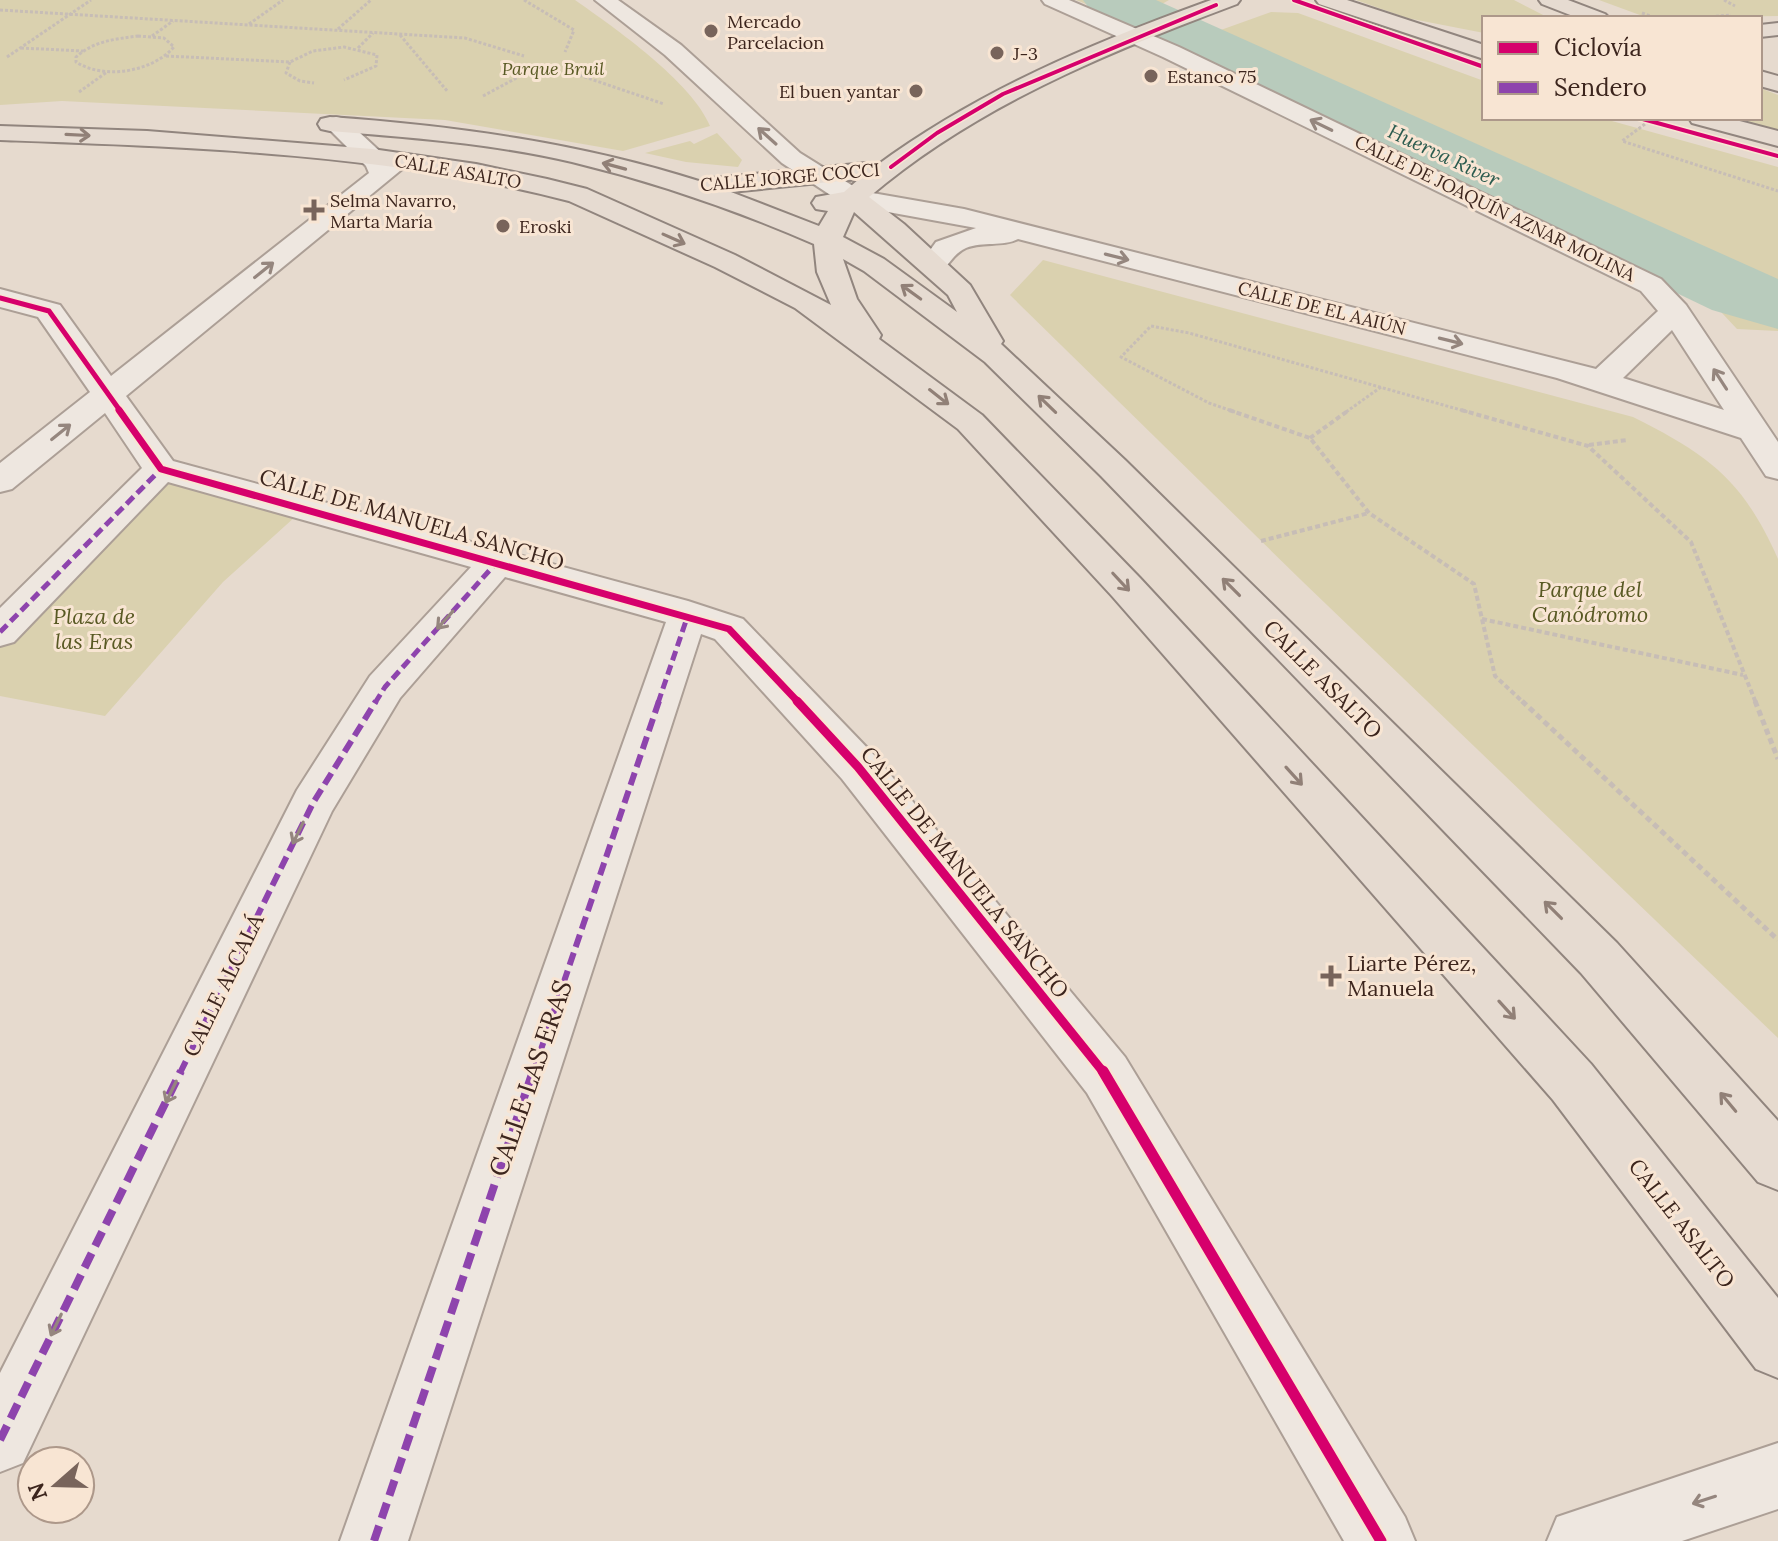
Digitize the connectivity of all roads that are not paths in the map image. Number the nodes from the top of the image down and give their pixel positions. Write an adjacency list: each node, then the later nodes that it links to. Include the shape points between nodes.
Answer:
1 (605, 0): 21 (street, one-way to 1, via 673,50)
2 (1052, 0): 9 (street, CALLE DE JOAQUÍN AZNAR MOLINA)
3 (1326, 0): 8 (main road)
4 (1553, 1): 6 (main road); 7 (main road)
5 (1223, 3): 9 (main road, CALLE JORGE COCCI)
6 (1573, 16)
7 (1593, 16)
8 (1423, 33): 10 (main road); 11 (main road)
9 (1143, 35): 20 (main road, CALLE JORGE COCCI, via 1003,94); 30 (street, CALLE DE JOAQUÍN AZNAR MOLINA, one-way to 9, via 1633,274)
10 (1482, 40)
11 (1482, 51)
12 (0, 111): 13 (main road)
13 (184, 117)
14 (1708, 120): 18 (main road)
15 (306, 123): 16 (main road, CALLE ASALTO)
16 (336, 124): 19 (street); 22 (main road, CALLE ASALTO, one-way to 16, via 557,151)
17 (0, 133): 19 (main road, CALLE ASALTO, one-way to 19, via 147,138)
18 (1778, 139)
19 (384, 164): 23 (main road, CALLE ASALTO, via 476,172); 34 (street, one-way to 19)
20 (891, 167): 21 (main road, CALLE JORGE COCCI); 24 (main road, CALLE JORGE COCCI)
21 (817, 177): 22 (main road, CALLE JORGE COCCI); 24 (street)
22 (689, 186): 25 (main road, CALLE ASALTO)
23 (578, 195): 25 (main road, CALLE JORGE COCCI, via 688,214); 31 (main road, CALLE ASALTO, one-way to 31, via 806,302)
24 (853, 198): 25 (main road, CALLE JORGE COCCI); 26 (street, CALLE DE EL AAIÚN, via 953,215); 27 (main road); 28 (main road, CALLE JORGE COCCI)
25 (766, 213): 27 (main road, CALLE ASALTO)
26 (1042, 238): 28 (street, CALLE DE EL AAIÚN, via 970,237 946,246); 33 (street, CALLE DE EL AAIÚN, one-way to 33)
27 (829, 240): 31 (main road, CALLE ASALTO, via 836,288); 32 (main road, CALLE ASALTO, one-way to 27, via 874,265)
28 (934, 264): 32 (main road, CALLE JORGE COCCI, via 960,291)
29 (0, 298): 34 (street, via 49,311)
30 (1675, 311): 33 (street); 35 (street, CALLE DE JOAQUÍN AZNAR MOLINA, one-way to 30)
31 (877, 350): 43 (main road, CALLE ASALTO, one-way to 43, via 970,422 1126,587 1572,1082)
32 (996, 355): 42 (main road, CALLE ASALTO, one-way to 32, via 1599,958)
33 (1602, 381): 35 (street, CALLE DE EL AAIÚN)
34 (109, 394): 37 (street); 38 (street, one-way to 34)
35 (1754, 431): 36 (street, CALLE DE JOAQUÍN AZNAR MOLINA)
36 (1778, 468)
37 (161, 469): 39 (street, CALLE DE MANUELA SANCHO); 41 (street)
38 (0, 481)
39 (497, 562): 40 (street, CALLE DE MANUELA SANCHO); 44 (street, CALLE ALCALÁ, one-way to 44, via 385,687 313,803)
40 (688, 615): 46 (street, CALLE LAS ERAS); 47 (street, CALLE DE MANUELA SANCHO, via 729,629 858,767 1106,1075)
41 (0, 632)
42 (1778, 1162)
43 (1774, 1337)
44 (0, 1440)
45 (1778, 1476): 48 (street, one-way to 48)
46 (374, 1541)
47 (1381, 1541)
48 (1581, 1541)

